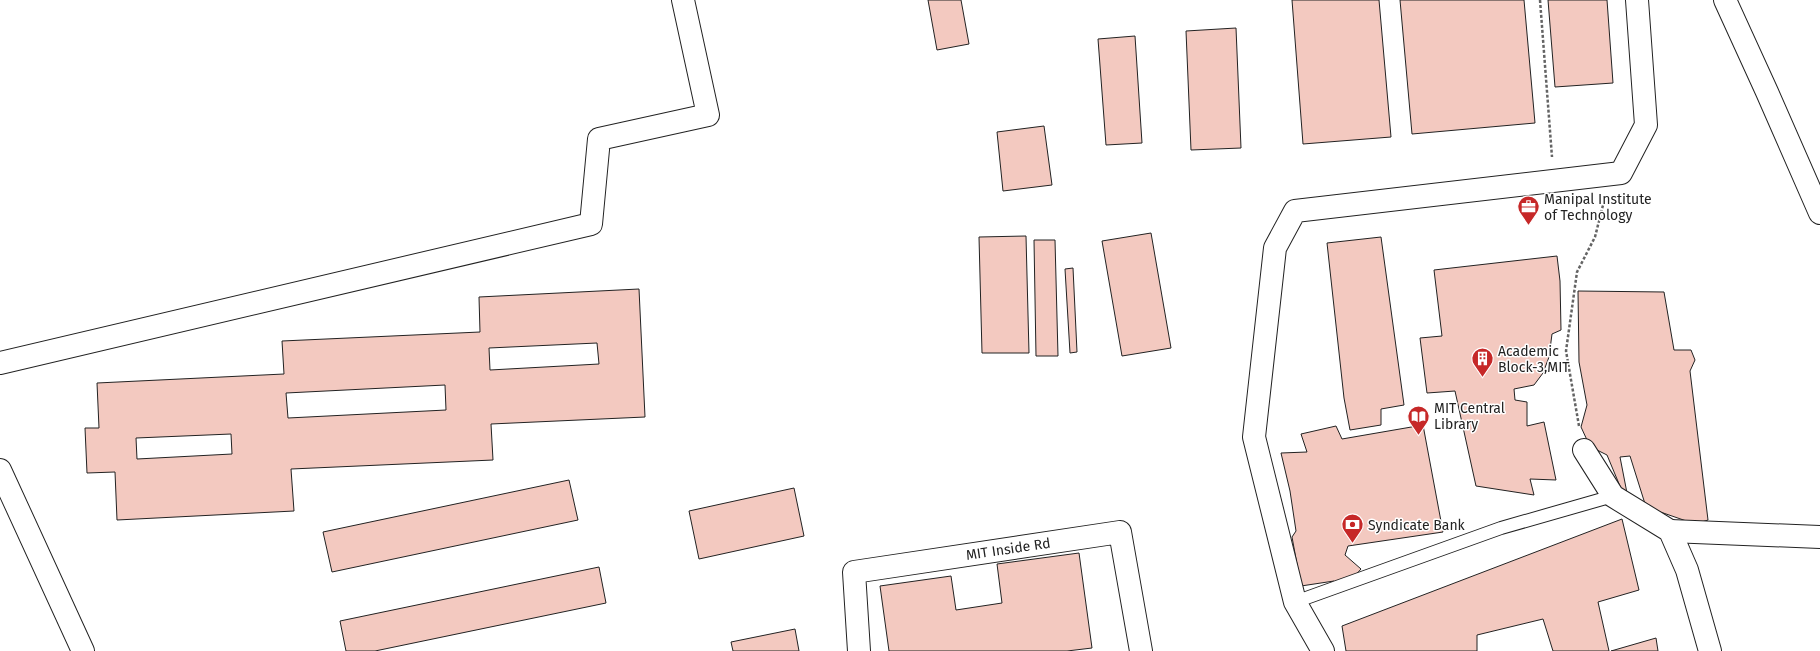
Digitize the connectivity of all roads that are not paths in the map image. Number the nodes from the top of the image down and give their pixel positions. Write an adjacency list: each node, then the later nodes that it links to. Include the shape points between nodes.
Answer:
1 (683, 0): 5 (street, via 708,115 599,139 590,224)
2 (1637, 0): 11 (street, via 1646,125 1621,173 1295,211 1275,248 1254,438)
3 (1725, 0): 4 (street)
4 (1820, 213)
5 (0, 364)
6 (1584, 450): 8 (street)
7 (0, 470): 12 (street)
8 (1613, 496): 9 (street); 11 (lane, via 1502,528)
9 (1670, 531): 10 (street); 16 (street, via 1687,570)
10 (1820, 537)
11 (1295, 602): 15 (street)
12 (83, 651)
13 (859, 651): 14 (street, MIT Inside Rd, via 854,572 1120,532)
14 (1141, 651)
15 (1323, 651)
16 (1710, 651)

